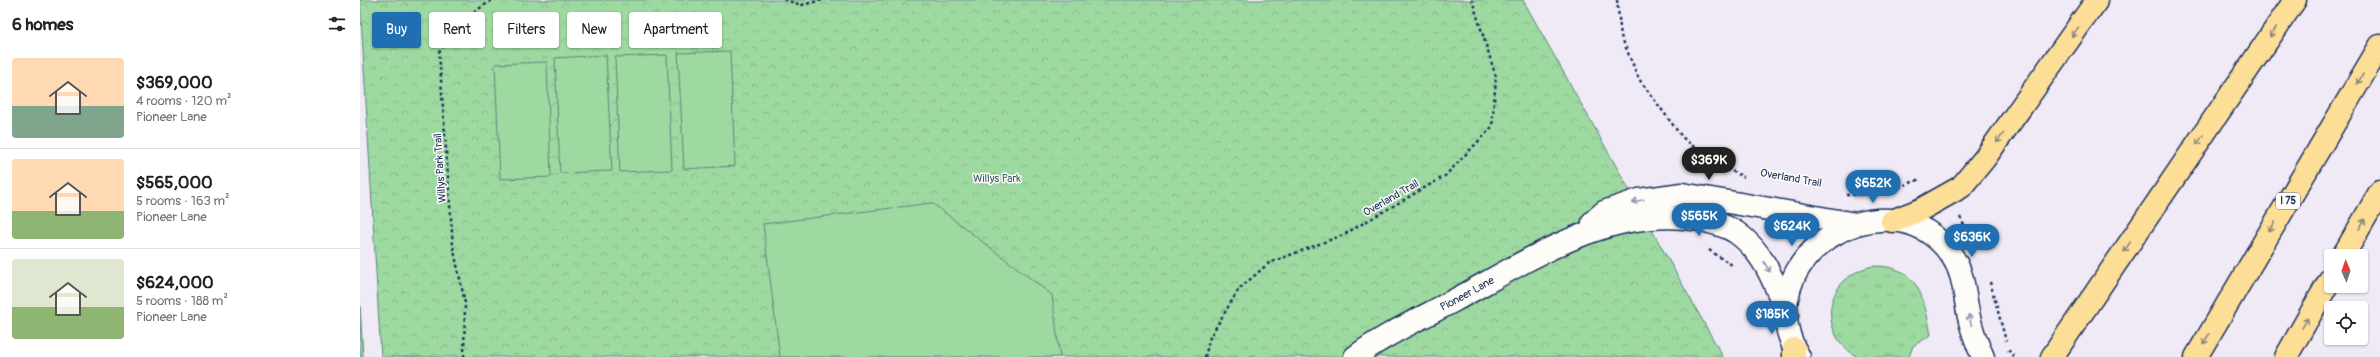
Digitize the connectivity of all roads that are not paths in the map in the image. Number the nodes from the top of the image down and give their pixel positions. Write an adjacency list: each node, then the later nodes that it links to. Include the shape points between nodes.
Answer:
1 (2097, 0): 5 (highway, one-way to 5, via 1985,158 1961,187 1946,197)
2 (2295, 0): 14 (highway, one-way to 14)
3 (2380, 46): 15 (highway, I 75, one-way to 15)
4 (2380, 192): 8 (highway, one-way to 4)
5 (1892, 221): 6 (street); 13 (street, one-way to 5, via 1969,316 1960,272 1952,256 1926,232)
6 (1856, 224): 7 (street, Pioneer Lane, one-way to 7, via 1682,194 1639,200 1604,212); 10 (street, via 1823,240 1809,252 1792,281)
7 (1580, 234): 10 (street, Pioneer Lane, one-way to 10, via 1634,220 1673,216 1706,220 1736,232 1759,255 1774,279); 12 (street, Pioneer Lane, via 1447,304)
8 (2347, 249)
9 (2324, 290): 16 (highway, one-way to 9)
10 (1787, 314): 11 (street, via 1788,331)
11 (1796, 354)
12 (1355, 357)
13 (1983, 357)
14 (2052, 357)
15 (2196, 357)
16 (2286, 357)

